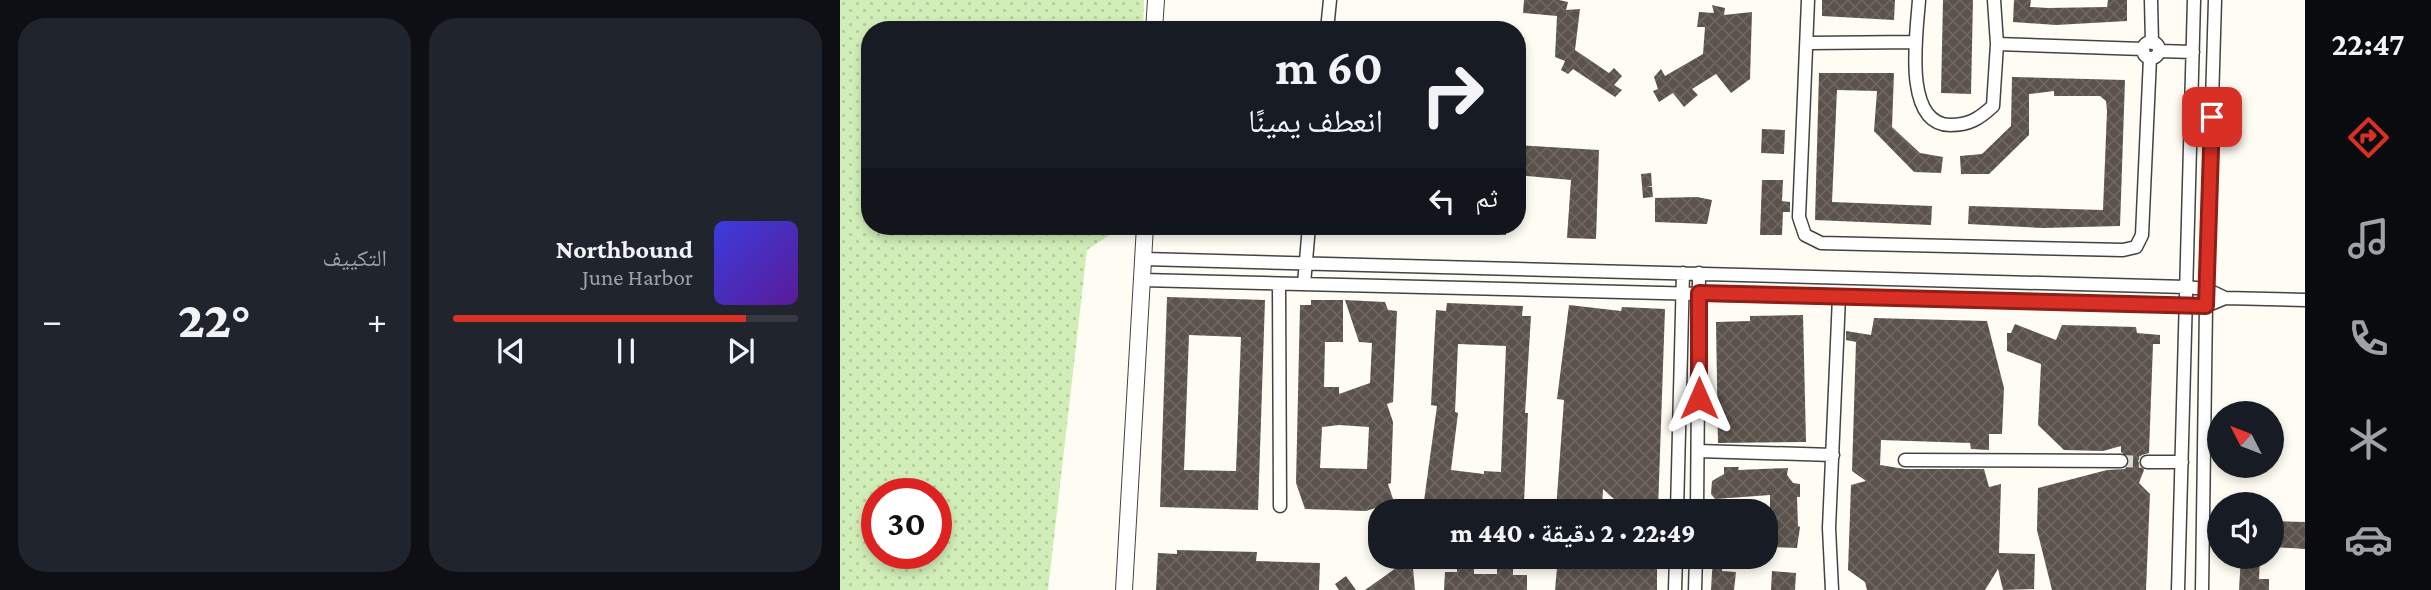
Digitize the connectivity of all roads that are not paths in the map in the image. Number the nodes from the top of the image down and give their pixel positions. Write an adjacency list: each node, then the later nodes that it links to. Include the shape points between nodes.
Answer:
1 (1156, 0): 9 (street)
2 (1330, 0): 10 (street)
3 (1808, 0): 12 (street)
4 (1919, 0): 11 (street)
5 (1994, 0): 13 (street)
6 (2151, 0): 14 (street)
7 (2194, 0): 15 (street)
8 (2215, 0): 26 (street)
9 (1155, 21)
10 (1328, 21)
11 (1916, 42): 12 (street); 13 (street, via 1919,103 1928,116 1944,125 1979,120 1993,106)
12 (1809, 43): 14 (street, via 1799,217 1805,235 1821,243 2123,250 2136,247 2142,235)
13 (1997, 44): 14 (street)
14 (2151, 50): 15 (street)
15 (2193, 52): 25 (street)
16 (1144, 235): 18 (street)
17 (1308, 235): 19 (street)
18 (1143, 259): 19 (street); 22 (street)
19 (1306, 263): 20 (street); 24 (street)
20 (1683, 273): 21 (street); 27 (street)
21 (1699, 273): 25 (street); 28 (street)
22 (1142, 280): 23 (street); 45 (street)
23 (1279, 284): 24 (street); 42 (street)
24 (1304, 284): 27 (street)
25 (2186, 288): 26 (street); 32 (street)
26 (2206, 289): 30 (street); 33 (street)
27 (1683, 292): 28 (street); 40 (street)
28 (1699, 293): 29 (street); 34 (street)
29 (1839, 297): 32 (street); 35 (street)
30 (2225, 298): 31 (street); 33 (street)
31 (2305, 300)
32 (2186, 306): 33 (street); 39 (street)
33 (2206, 306): 50 (street)
34 (1698, 451): 35 (street); 41 (street)
35 (1833, 455): 48 (street)
36 (1905, 460): 37 (street)
37 (2121, 461)
38 (2147, 461): 39 (street)
39 (2182, 462): 49 (street)
40 (1677, 499)
41 (1697, 499)
42 (1280, 506)
43 (1676, 569): 46 (street)
44 (1696, 569): 47 (street)
45 (1124, 590)
46 (1675, 590)
47 (1695, 590)
48 (1832, 590)
49 (2178, 590)
50 (2202, 590)

